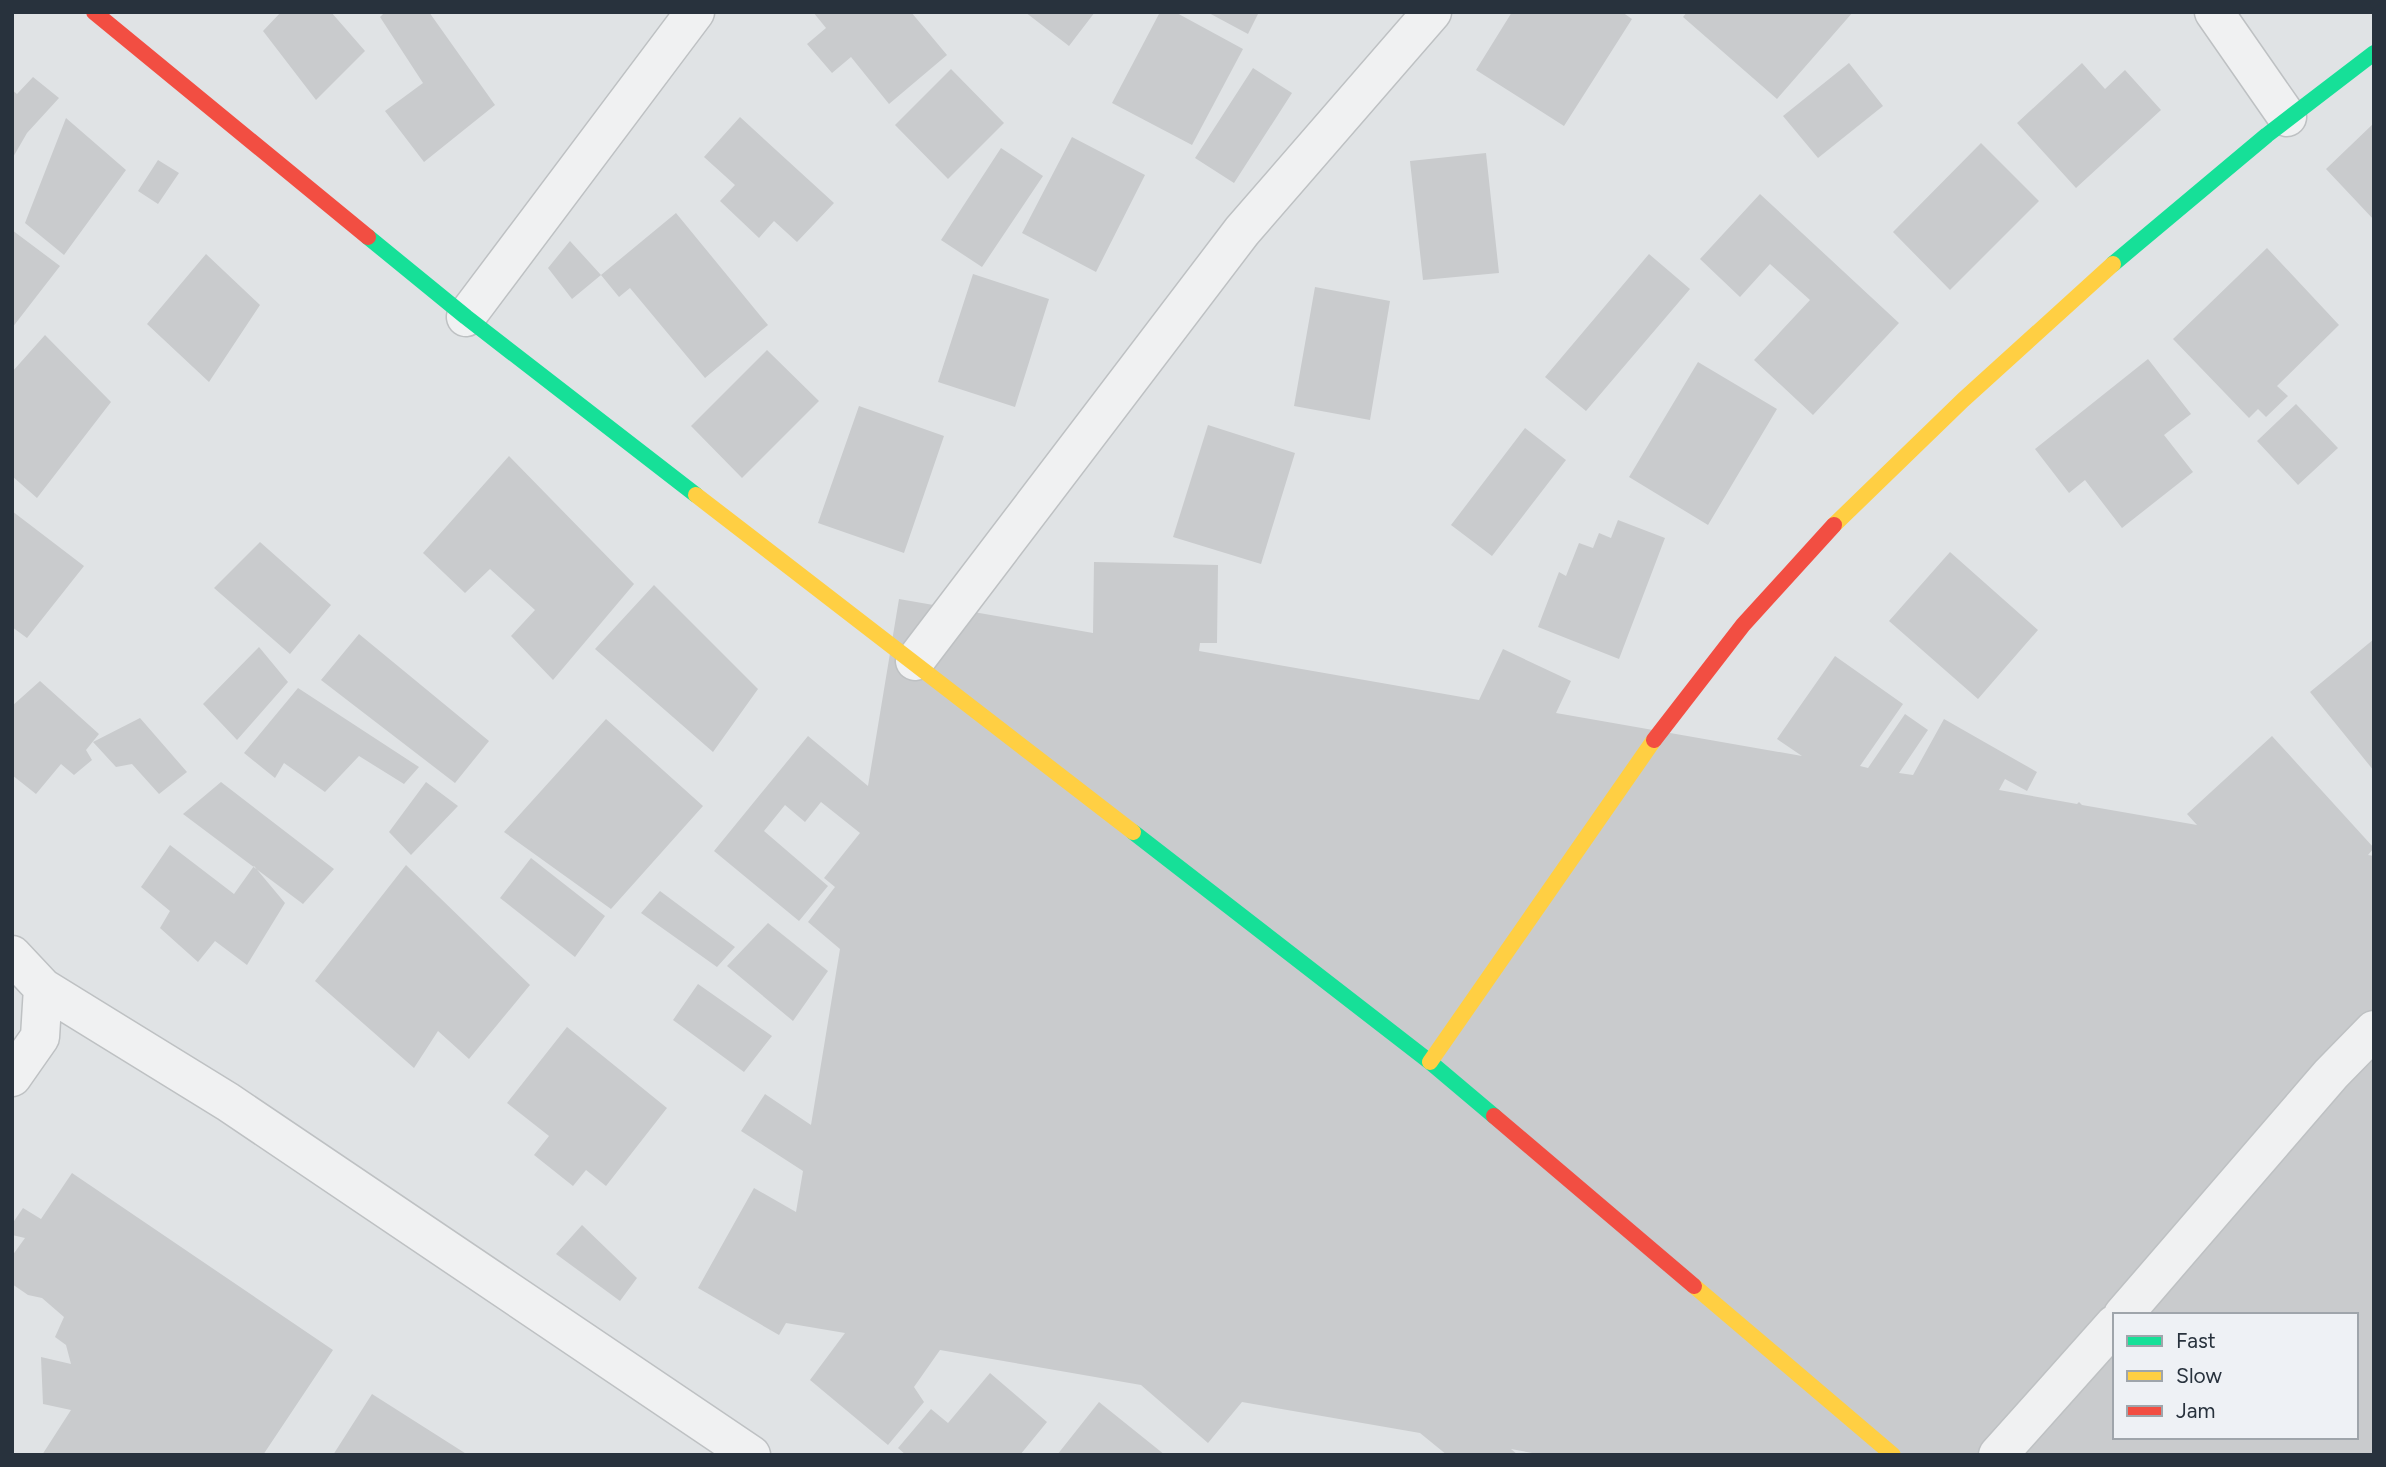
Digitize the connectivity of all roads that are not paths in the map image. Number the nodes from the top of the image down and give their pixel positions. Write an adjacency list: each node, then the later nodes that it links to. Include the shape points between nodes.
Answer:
1 (94, 12): 7 (street)
2 (695, 12): 7 (street)
3 (1432, 12): 8 (street, via 1242,231)
4 (2214, 12): 6 (street)
5 (2374, 54): 6 (street)
6 (2287, 117): 12 (street, via 2056,313 1874,484 1745,622 1614,793)
7 (466, 317): 8 (street)
8 (915, 661): 12 (street)
9 (12, 955): 10 (street)
10 (43, 988): 13 (street, via 40,1037); 16 (street, via 228,1102)
11 (2374, 1030): 14 (street)
12 (1430, 1062): 17 (street)
13 (12, 1077)
14 (2125, 1313)
15 (2113, 1326): 18 (street)
16 (751, 1455)
17 (1893, 1455)
18 (1998, 1455)

